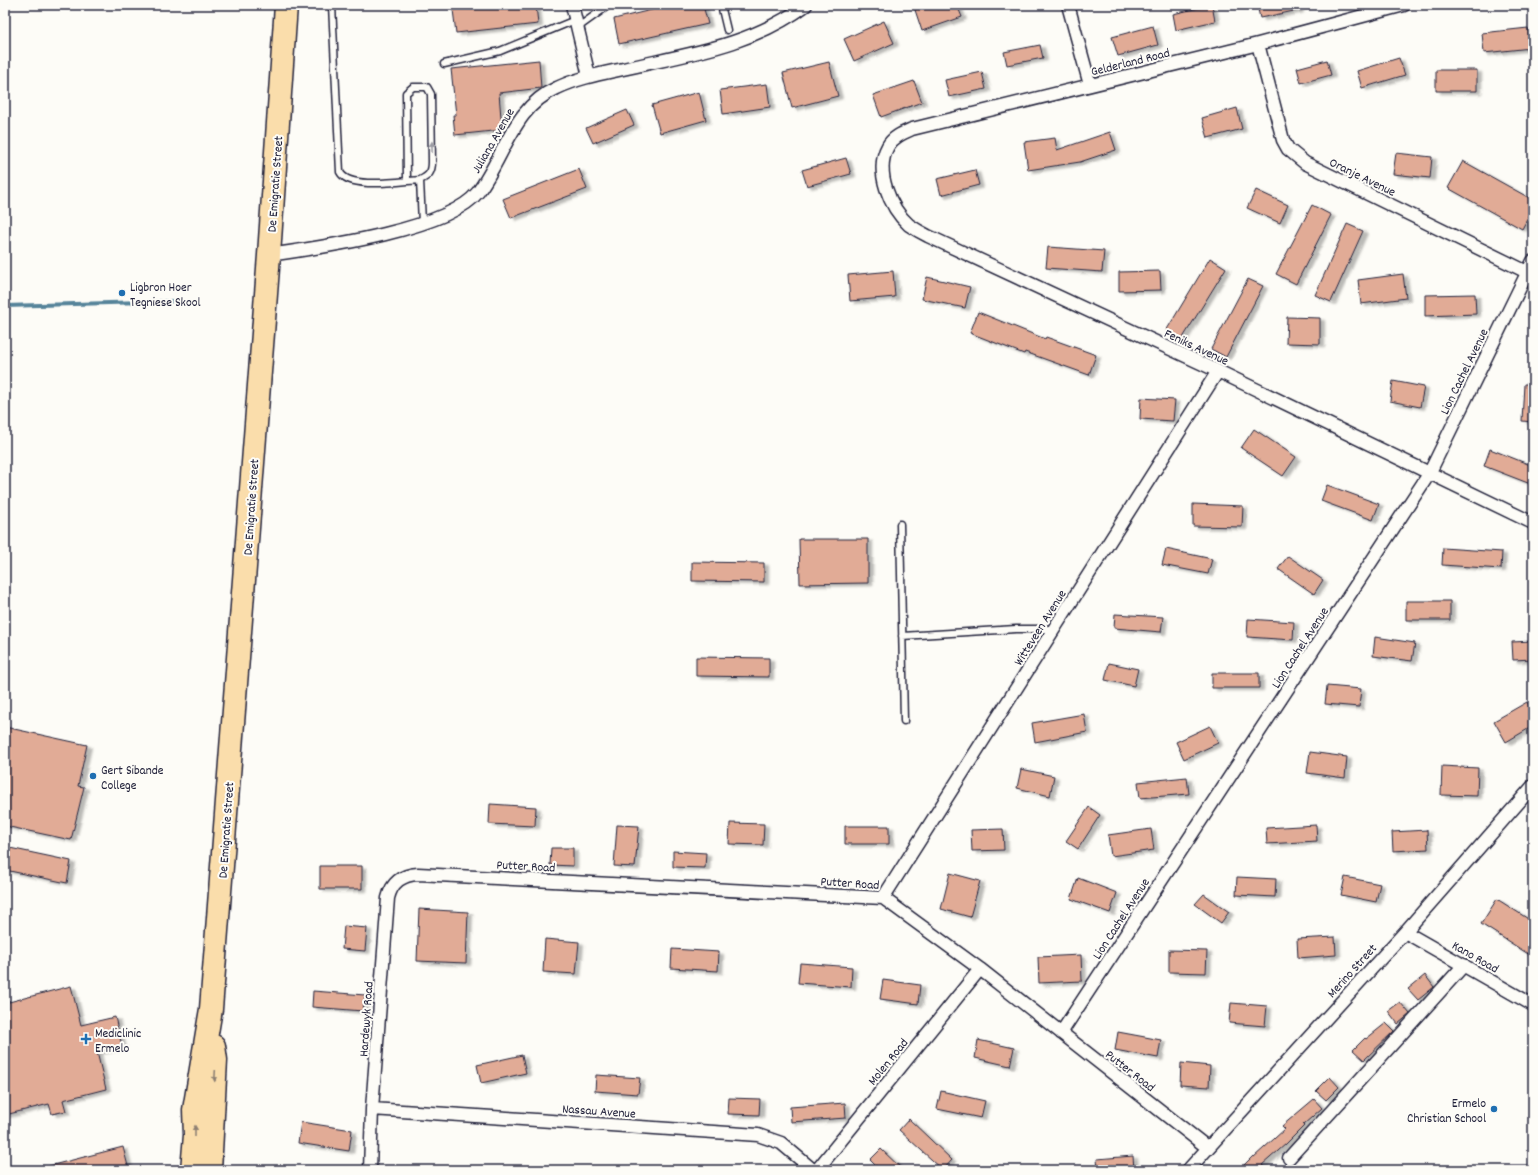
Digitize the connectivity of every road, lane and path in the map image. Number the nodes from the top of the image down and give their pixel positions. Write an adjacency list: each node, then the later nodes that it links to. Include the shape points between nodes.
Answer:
1 (286, 5): 19 (highway, De Emigratie Street)
2 (332, 5): 17 (lane, via 340,172 345,179 360,183)
3 (572, 5): 9 (street)
4 (609, 5): 9 (lane)
5 (720, 5): 10 (lane)
6 (806, 5): 13 (street, Juliana Avenue, via 788,19 749,38)
7 (1068, 5): 14 (street)
8 (1404, 5): 11 (street, Gelderland Road)
9 (576, 24): 12 (lane, via 500,50); 13 (street)
10 (727, 30)
11 (1258, 44): 14 (street, Gelderland Road); 20 (street, Oranje Avenue, via 1283,140 1295,156 1305,163)
12 (444, 64)
13 (588, 76): 18 (street, Juliana Avenue, via 545,94 527,108 477,192 456,210)
14 (1090, 85): 15 (street, Gelderland Road, via 912,129 897,136 888,146)
15 (883, 166): 21 (street, Feniks Avenue, via 892,204 909,225)
16 (420, 180): 17 (lane); 17 (lane, one-way to 17, via 427,177 432,170 431,102 429,89 418,86 410,88 406,93); 18 (lane)
17 (407, 181)
18 (422, 224): 19 (street, Juliana Avenue, via 364,238)
19 (269, 255): 35 (highway, De Emigratie Street)
20 (1530, 267): 22 (street, Lion Cachel Avenue)
21 (1218, 371): 22 (street, Feniks Avenue); 25 (street, Witteveen Avenue)
22 (1429, 474): 23 (street, Feniks Avenue); 36 (street, Lion Cachel Avenue)
23 (1533, 523)
24 (900, 524): 26 (lane)
25 (1054, 629): 26 (lane); 30 (street, Witteveen Avenue)
26 (902, 636): 27 (lane)
27 (904, 721)
28 (1533, 786): 31 (street, Merino Street)
29 (404, 876): 30 (street, Putter Road, via 468,876); 37 (street, Hardewyk Road, via 394,883 388,898)
30 (883, 898): 33 (street, Putter Road)
31 (1405, 932): 32 (street, Kano Road); 38 (street, Merino Street)
32 (1464, 965): 34 (street, Kano Road); 39 (street)
33 (980, 969): 36 (street, Putter Road); 44 (street, Molen Road)
34 (1533, 1005)
35 (211, 1009): 40 (highway, De Emigratie Street, one-way to 35, via 194,1110); 41 (highway, De Emigratie Street, one-way to 41, via 216,1060)
36 (1061, 1033): 38 (street, Putter Road)
37 (372, 1109): 42 (street, Hardewyk Road); 43 (street, Nassau Avenue, via 758,1135 781,1144)
38 (1208, 1148): 45 (street, Merino Street)
39 (1289, 1158)
40 (192, 1170)
41 (210, 1170)
42 (370, 1170)
43 (813, 1170)
44 (817, 1170)
45 (1188, 1170)

